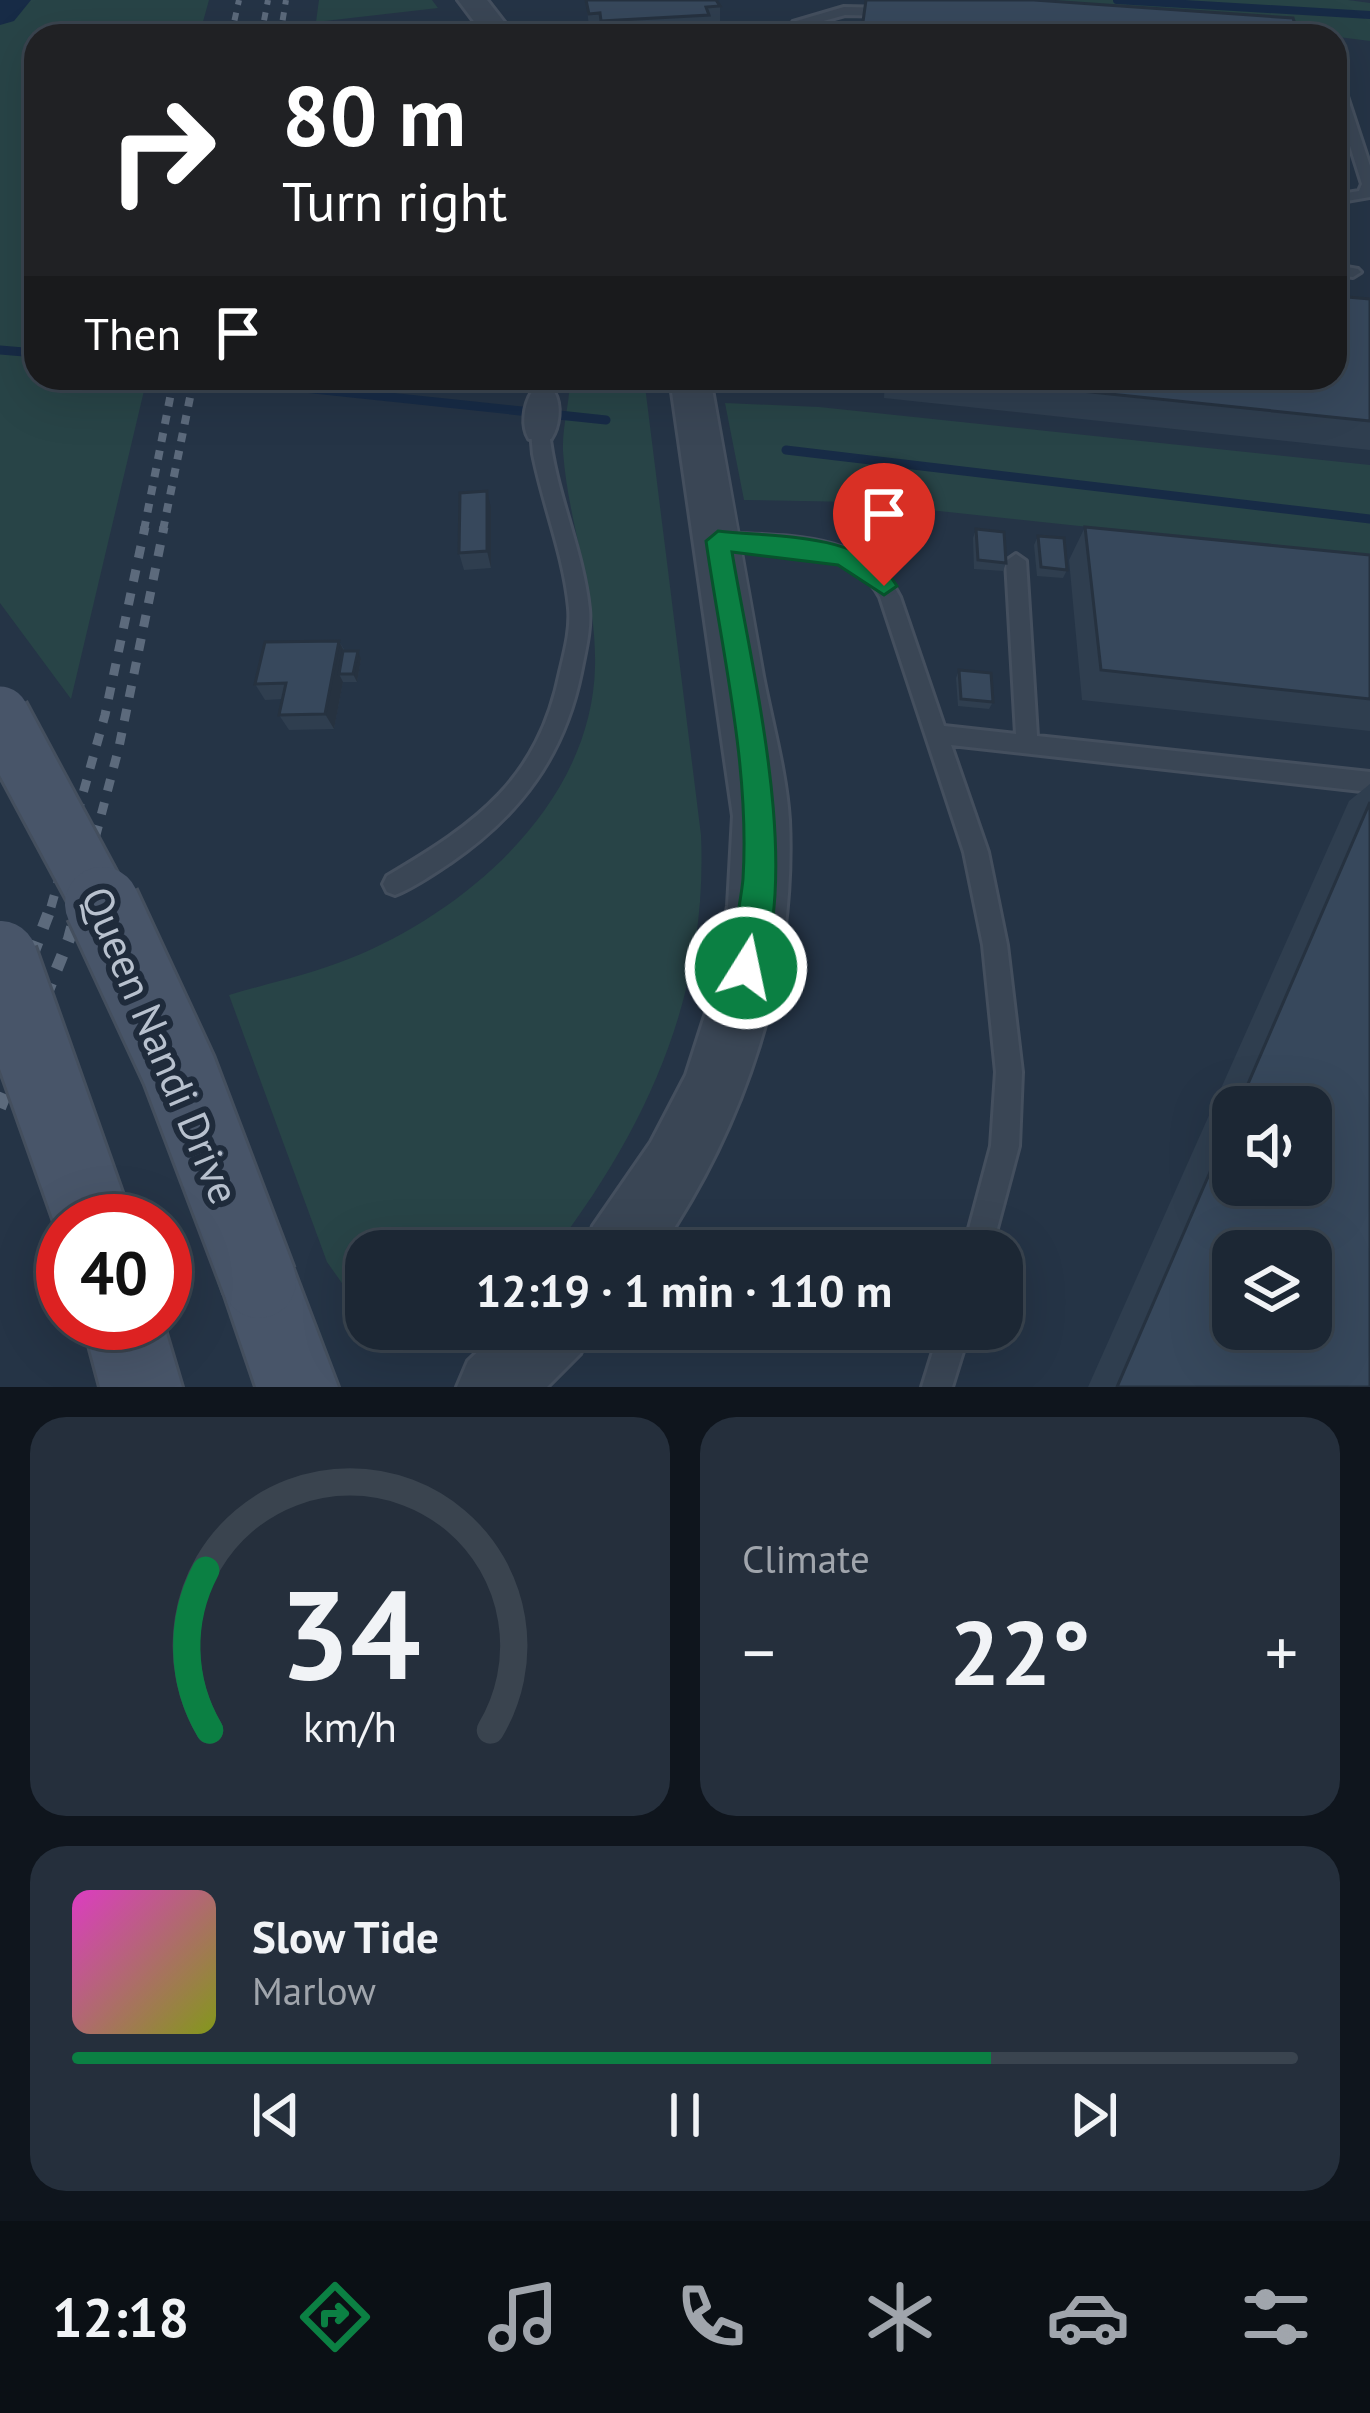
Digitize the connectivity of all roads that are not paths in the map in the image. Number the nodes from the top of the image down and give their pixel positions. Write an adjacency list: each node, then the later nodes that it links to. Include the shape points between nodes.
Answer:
1 (472, 0): 3 (street)
2 (917, 14): 4 (lane, via 822,14)
3 (491, 24)
4 (799, 24)
5 (1347, 115): 6 (lane, via 1369,184 1365,194)
6 (1347, 197)
7 (692, 390): 9 (street)
8 (542, 403): 15 (lane, via 579,613 568,697 517,796 462,845)
9 (718, 541): 12 (lane, via 811,550 867,567 884,586); 18 (street, via 761,816 755,929 712,1091 677,1164)
10 (1016, 561): 13 (lane)
11 (0, 715): 24 (main road, Queen Nandi Drive, bridge, via 87,872 179,1070)
12 (934, 734): 13 (lane); 19 (lane, via 976,852 1010,1072 1005,1145)
13 (1027, 744): 14 (lane)
14 (1370, 782)
15 (395, 884)
16 (0, 958): 17 (main road, bridge)
17 (83, 1194)
18 (631, 1230)
19 (983, 1230)
20 (130, 1350): 23 (main road)
21 (533, 1350): 25 (street)
22 (948, 1350): 26 (lane)
23 (141, 1387)
24 (297, 1387)
25 (494, 1387)
26 (937, 1387)

